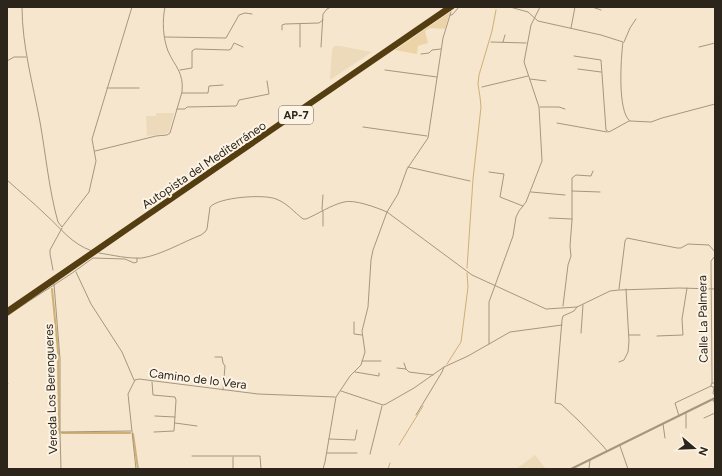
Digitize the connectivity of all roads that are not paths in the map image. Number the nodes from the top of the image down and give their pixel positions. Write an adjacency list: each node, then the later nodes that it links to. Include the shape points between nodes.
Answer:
1 (22, 7): 37 (street)
2 (132, 7): 51 (street)
3 (165, 7): 25 (street)
4 (331, 7): 20 (street, via 324,12)
5 (437, 7): 6 (street)
6 (441, 7)
7 (448, 7): 101 (highway, Autopista del Mediterráneo / AP-7)
8 (453, 7): 102 (highway, Autopista del Mediterráneo / AP-7, via 138,222)
9 (459, 7): 17 (street)
10 (510, 7): 18 (street, via 528,12)
11 (540, 7): 18 (street)
12 (575, 7): 22 (street)
13 (592, 7): 14 (street)
14 (601, 10)
15 (451, 12): 17 (street)
16 (252, 14): 25 (street, via 239,15 226,38)
17 (450, 15): 35 (street)
18 (534, 18): 22 (street); 29 (street)
19 (636, 19): 28 (street)
20 (323, 20): 21 (street); 33 (street)
21 (300, 24): 23 (street, via 282,26); 32 (street)
22 (571, 28): 28 (street)
23 (282, 30)
24 (505, 35): 27 (street)
25 (165, 37): 41 (street, via 168,50)
26 (491, 42): 27 (street)
27 (503, 42): 29 (street)
28 (623, 42): 58 (street, via 621,93 626,116)
29 (528, 43): 44 (street, via 524,62)
30 (715, 43): 34 (street)
31 (243, 47): 41 (street, via 234,44 229,50 195,49 192,51 192,68)
32 (300, 47)
33 (321, 47)
34 (699, 47)
35 (442, 49): 36 (street); 45 (street)
36 (421, 54)
37 (27, 56): 39 (street, via 14,57); 80 (street, via 56,214)
38 (574, 56): 43 (street, via 601,60)
39 (7, 61)
40 (578, 69): 43 (street)
41 (179, 70): 53 (street)
42 (385, 70): 45 (street)
43 (602, 72): 61 (street)
44 (528, 76): 46 (street); 50 (street)
45 (437, 77): 62 (street)
46 (529, 79): 48 (street); 55 (street)
47 (266, 81): 56 (street, via 269,94 239,100 236,106)
48 (546, 82)
49 (223, 85): 53 (street, via 209,86 208,93)
50 (482, 87)
51 (107, 88): 52 (street); 63 (street, via 92,139)
52 (139, 88)
53 (182, 93): 56 (street)
54 (715, 104): 58 (street, via 651,122)
55 (539, 107): 57 (street); 70 (street, via 542,161)
56 (176, 109): 63 (street, via 170,133 167,135)
57 (565, 109)
58 (630, 121): 61 (street)
59 (557, 123): 61 (street)
60 (363, 127): 62 (street)
61 (608, 132)
62 (428, 137): 64 (street)
63 (94, 151): 80 (street, via 96,161 88,192)
64 (408, 167): 68 (street); 76 (street, via 398,194)
65 (593, 171): 69 (street, via 592,176 573,176)
66 (489, 172): 74 (street, via 504,174 500,197)
67 (7, 180): 81 (street)
68 (470, 181)
69 (572, 191): 71 (street); 78 (street)
70 (530, 192): 73 (street); 74 (street)
71 (600, 192)
72 (323, 195): 75 (street)
73 (565, 195)
74 (524, 206): 90 (street, via 516,217 513,236)
75 (323, 212): 76 (street, via 345,201); 79 (street); 84 (street, via 303,220 288,206 273,198 230,198 210,206 204,234 159,253)
76 (387, 212): 90 (street, via 472,275); 109 (street, via 371,260 368,307)
77 (549, 218): 78 (street)
78 (572, 219): 100 (street, via 571,256)
79 (322, 226)
80 (62, 227): 81 (street)
81 (61, 230): 84 (street, via 85,248 105,254); 87 (street, via 50,250)
82 (715, 252): 95 (street, via 709,246 688,244 677,248 626,238)
83 (715, 256): 85 (street, Calle La Palmera, via 711,261)
84 (137, 258): 88 (street, via 137,262 134,263 124,259 96,257)
85 (711, 267): 86 (street); 93 (street, Calle La Palmera)
86 (715, 267)
87 (53, 270)
88 (76, 271): 89 (street); 124 (street, Camino de lo Vera, via 91,304 122,352)
89 (54, 284): 102 (street); 149 (street, Vereda Los Berengueres, via 60,359)
90 (495, 286): 100 (street, via 546,309); 112 (street, via 489,302)
91 (687, 288): 92 (street); 93 (street); 111 (street, via 682,335)
92 (626, 289): 95 (street); 108 (street)
93 (711, 289): 94 (street); 98 (street, Calle La Palmera)
94 (715, 289)
95 (619, 290): 96 (street, via 610,291)
96 (583, 305): 97 (street); 107 (street)
97 (577, 307): 100 (street); 106 (street, via 563,316)
98 (711, 307): 99 (street); 104 (street, Calle La Palmera)
99 (715, 307)
100 (563, 308)
101 (7, 310)
102 (7, 315)
103 (354, 322): 109 (street, via 354,334)
104 (711, 324): 105 (street); 126 (street, Calle La Palmera)
105 (715, 324)
106 (562, 325): 112 (street, via 510,332); 154 (street, via 555,403 561,404 580,421)
107 (581, 333)
108 (628, 334): 110 (street); 116 (street, via 628,352 624,360)
109 (362, 335): 114 (street, via 365,352)
110 (640, 335)
111 (656, 336)
112 (489, 344): 118 (street)
113 (215, 357): 130 (street, via 222,357 225,366)
114 (362, 360): 115 (street); 121 (street)
115 (381, 361)
116 (619, 362)
117 (404, 363): 120 (street)
118 (444, 367): 123 (street); 138 (street)
119 (397, 368): 120 (street)
120 (406, 369): 123 (street, via 409,372)
121 (354, 372): 122 (street, via 379,376); 131 (street)
122 (379, 373)
123 (433, 375): 135 (street)
124 (135, 380): 125 (street, Camino de lo Vera); 148 (street, via 128,394)
125 (152, 381): 130 (street, Camino de lo Vera); 141 (street, via 153,395 175,396)
126 (712, 383): 127 (street); 128 (street, Calle La Palmera)
127 (715, 383)
128 (711, 386): 129 (street); 140 (street, via 675,403)
129 (714, 387): 133 (street)
130 (223, 390): 132 (street, Camino de lo Vera)
131 (340, 391): 132 (street); 135 (street)
132 (336, 397): 152 (street)
133 (714, 398): 134 (street); 136 (street)
134 (715, 404)
135 (383, 405): 157 (street)
136 (686, 413): 140 (street); 146 (street)
137 (715, 413): 142 (street)
138 (416, 415)
139 (155, 416): 141 (street)
140 (679, 416): 144 (street)
141 (175, 418): 143 (street)
142 (704, 418)
143 (175, 423): 145 (street); 150 (street, via 173,432)
144 (663, 424): 151 (street); 153 (street)
145 (197, 426)
146 (686, 428)
147 (357, 430): 152 (street, via 356,440)
148 (132, 431): 149 (street); 162 (street)
149 (60, 432): 161 (street, Vereda Los Berengueres)
150 (154, 432)
151 (665, 438)
152 (328, 439): 155 (street)
153 (619, 445): 154 (street); 168 (street)
154 (607, 451): 160 (street)
155 (326, 453): 156 (street); 165 (street)
156 (357, 454)
157 (370, 454)
158 (192, 456): 159 (street)
159 (233, 456): 163 (street); 164 (street, via 260,456)
160 (590, 460): 166 (street); 167 (street)
161 (61, 469)
162 (136, 469)
163 (234, 469)
164 (261, 469)
165 (323, 469)
166 (571, 469)
167 (589, 469)
168 (628, 469)

